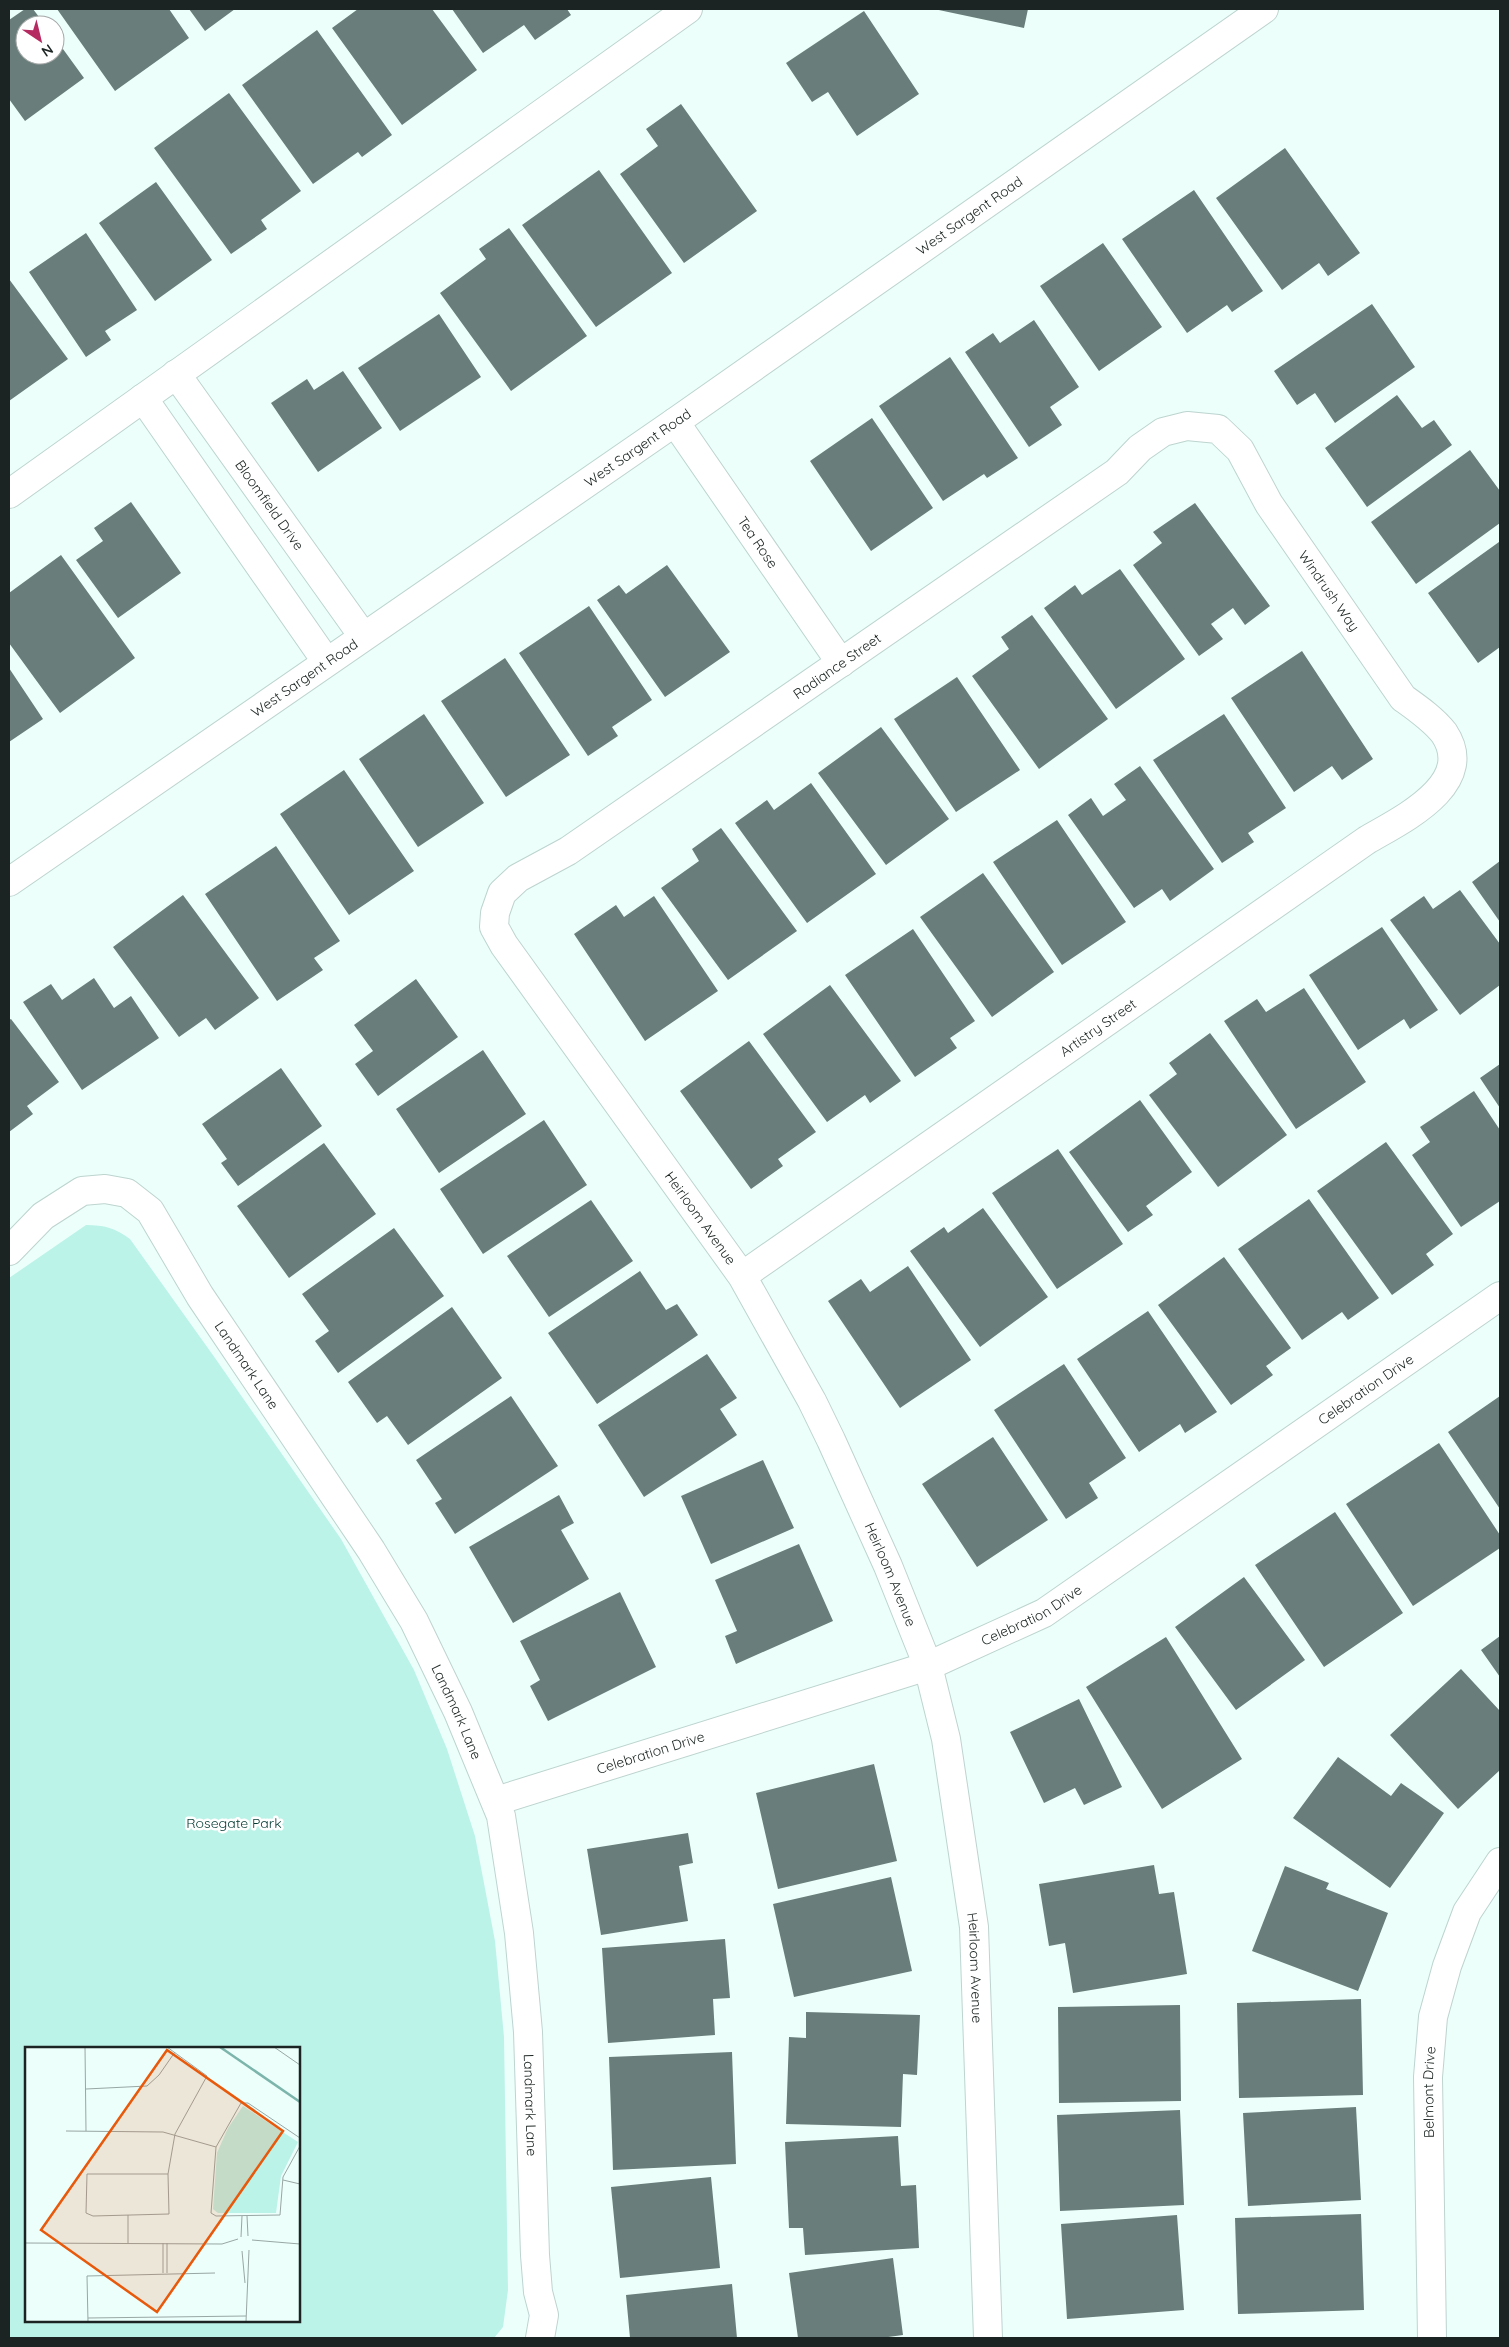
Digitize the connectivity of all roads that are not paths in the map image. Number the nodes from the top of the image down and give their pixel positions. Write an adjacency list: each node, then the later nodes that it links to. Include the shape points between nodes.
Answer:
1 (688, 9): 3 (street)
2 (1264, 9): 5 (street, West Sargent Road)
3 (176, 374): 4 (street); 8 (street, Bloomfield Drive)
4 (143, 398): 7 (street); 9 (street)
5 (675, 422): 8 (street, West Sargent Road); 10 (street, Tea Rose)
6 (1186, 426): 10 (street, Radiance Street, via 1164,432 1140,448 1117,472); 11 (street, Windrush Way, via 1218,429 1240,450 1269,504 1404,698 1428,716 1444,734 1453,754)
7 (9, 494)
8 (363, 636): 9 (street, West Sargent Road)
9 (326, 661): 12 (street, West Sargent Road)
10 (841, 663): 13 (street, Radiance Street, via 568,851 518,878 502,893)
11 (1449, 776): 15 (street, Artistry Street, via 1433,798 1412,814 1367,840)
12 (9, 882)
13 (495, 913): 15 (street, Heirloom Avenue, via 494,927 504,945)
14 (9, 1251): 18 (street, Landmark Lane, via 43,1216 82,1191 127,1193 150,1211 200,1296 372,1550 422,1637)
15 (742, 1276): 17 (street, Heirloom Avenue, via 831,1440 888,1566)
16 (1500, 1296): 17 (street, Celebration Drive, via 1044,1613)
17 (928, 1666): 18 (street, Celebration Drive); 21 (street, Heirloom Avenue, via 946,1739 974,1927)
18 (496, 1801): 20 (street, Landmark Lane, via 519,1933 528,2032 535,2255 538,2292 544,2315)
19 (1500, 1862): 22 (street, Belmont Drive, via 1467,1912 1433,2017 1428,2077)
20 (540, 2338)
21 (988, 2338)
22 (1432, 2338)

